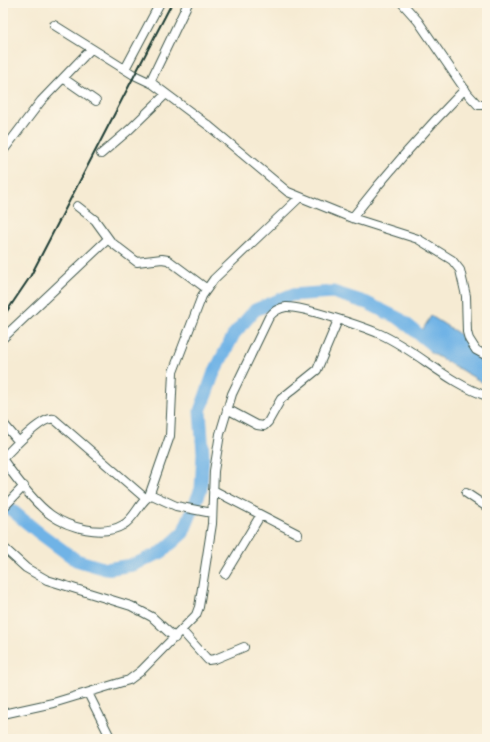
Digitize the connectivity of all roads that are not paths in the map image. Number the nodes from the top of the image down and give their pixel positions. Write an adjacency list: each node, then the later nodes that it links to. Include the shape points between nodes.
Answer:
1 (160, 3): 6 (street)
2 (188, 3): 8 (street)
3 (402, 3): 9 (street, via 418,21)
4 (54, 25): 5 (street)
5 (91, 49): 6 (street); 7 (street)
6 (125, 69): 8 (street)
7 (62, 78): 11 (street); 13 (street)
8 (150, 82): 10 (street)
9 (464, 89): 12 (street, via 478,105); 17 (street, via 389,171)
10 (166, 94): 14 (street); 15 (street, via 232,144 288,192)
11 (96, 101)
12 (487, 105)
13 (3, 151)
14 (101, 154)
15 (299, 198): 17 (street); 19 (street, via 245,248)
16 (77, 206): 18 (street, via 95,220)
17 (352, 218): 22 (street, via 418,239 457,265 466,296 467,332 476,350)
18 (108, 239): 19 (street, via 137,262 168,260); 21 (street)
19 (207, 289): 31 (street, via 197,307 173,372 170,436)
20 (338, 320): 23 (street, via 379,334 402,346 462,386); 24 (street, via 317,370 281,399 264,426 257,425); 24 (street, via 293,307 280,308 273,312 268,317)
21 (3, 338)
22 (487, 356)
23 (487, 396)
24 (227, 409): 29 (street, via 220,434)
25 (3, 423): 26 (street)
26 (19, 442): 27 (street); 31 (street, via 47,420 54,419)
27 (3, 459): 28 (street)
28 (24, 486): 31 (street, via 51,515 90,531 110,530 124,525); 33 (street)
29 (213, 490): 34 (street); 35 (street)
30 (466, 493): 32 (street)
31 (147, 497): 34 (street, via 152,495 176,506)
32 (487, 507)
33 (3, 508)
34 (212, 513): 39 (street, via 199,607 196,615)
35 (260, 516): 36 (street); 38 (street)
36 (298, 534)
37 (3, 547): 40 (street, via 26,568 47,580 131,606 152,617)
38 (225, 574)
39 (182, 631): 40 (street); 41 (street, via 208,660)
40 (175, 638): 42 (street, via 135,676)
41 (244, 647)
42 (88, 693): 43 (street); 44 (street)
43 (3, 714)
44 (111, 739)

